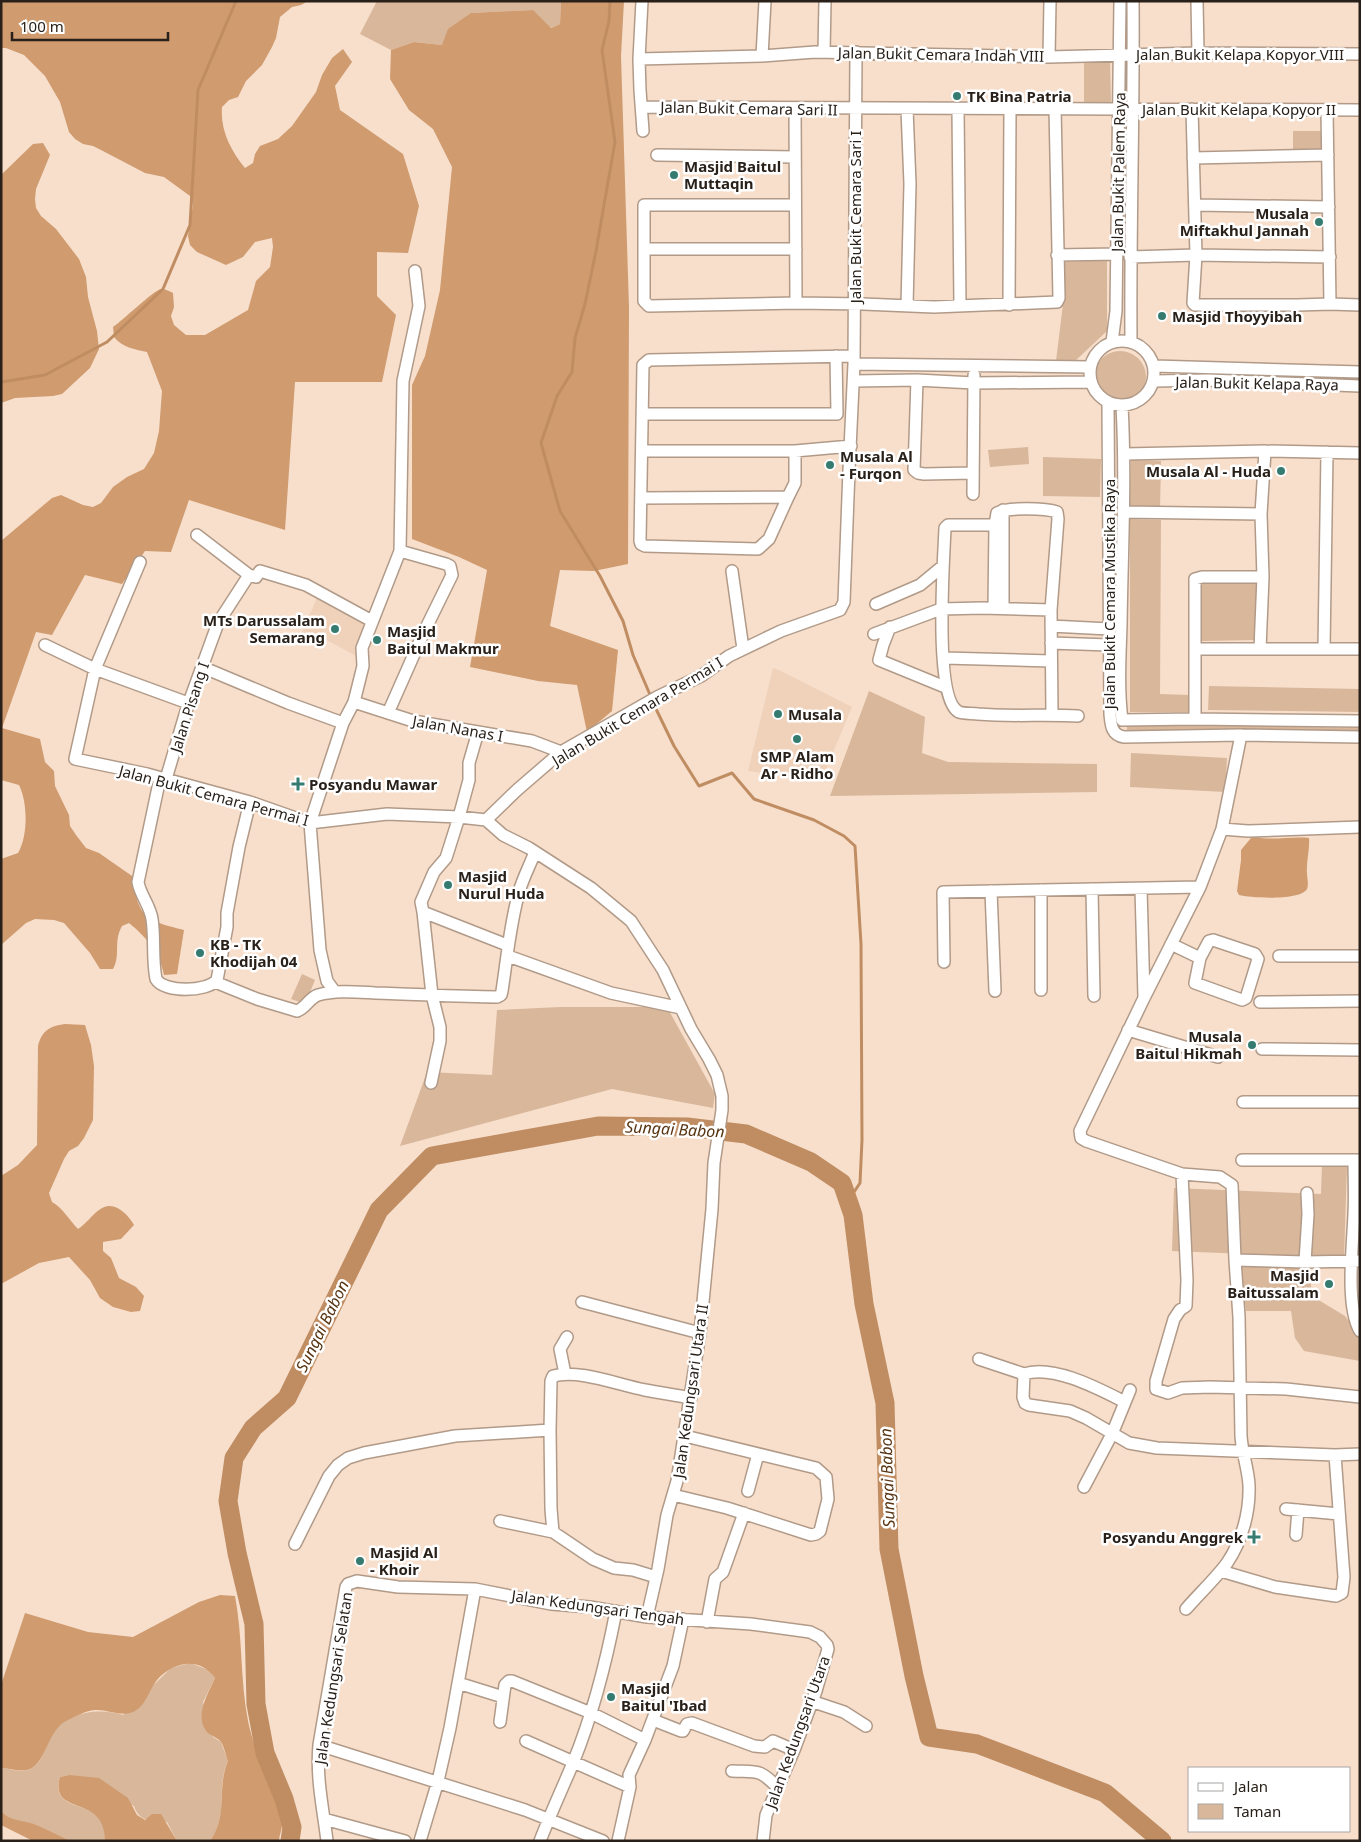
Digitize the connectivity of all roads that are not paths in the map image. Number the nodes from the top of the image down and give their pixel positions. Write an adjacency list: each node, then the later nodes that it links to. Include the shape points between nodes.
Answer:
1 (642, 1): 16 (street)
2 (765, 1): 14 (street)
3 (825, 1): 8 (street)
4 (1050, 1): 15 (street)
5 (1120, 1): 12 (street, Jalan Bukit Palem Raya)
6 (1133, 1): 13 (street, Jalan Bukit Palem Raya)
7 (1197, 1): 10 (street)
8 (824, 52): 9 (street, Jalan Bukit Cemara Indah VIII); 14 (street, Jalan Bukit Cemara Indah VIII)
9 (856, 52): 15 (street, Jalan Bukit Cemara Indah VIII); 22 (street, Jalan Bukit Cemara Sari I)
10 (1198, 53): 11 (street, Jalan Bukit Kelapa Kopyor VIII); 13 (street, Jalan Bukit Kelapa Kopyor VIII)
11 (1360, 54)
12 (1120, 55): 13 (street, Jalan Bukit Kelapa Kopyor VIII); 15 (street, Jalan Bukit Cemara Indah VIII); 20 (street, Jalan Bukit Palem Raya)
13 (1133, 55): 21 (street, Jalan Bukit Palem Raya)
14 (762, 56): 16 (street, Jalan Bukit Cemara Indah VIII)
15 (1049, 56)
16 (639, 59): 17 (street)
17 (642, 107): 18 (street, Jalan Bukit Cemara Sari II); 29 (street)
18 (795, 108): 22 (street, Jalan Bukit Cemara Sari II); 32 (street)
19 (1055, 108): 20 (street, Jalan Bukit Kelapa Kopyor II); 25 (street, Jalan Bukit Kelapa Kopyor II); 42 (street)
20 (1119, 108): 21 (street, Jalan Bukit Kelapa Kopyor II); 34 (street, Jalan Bukit Palem Raya)
21 (1133, 108): 26 (street, Jalan Bukit Kelapa Kopyor II); 35 (street, Jalan Bukit Palem Raya)
22 (855, 109): 23 (street, Jalan Bukit Cemara Sari II); 48 (street, Jalan Bukit Cemara Sari I)
23 (907, 109): 24 (street, Jalan Bukit Cemara Sari II); 52 (street, via 910,184)
24 (958, 109): 25 (street, Jalan Bukit Cemara Sari II); 53 (street)
25 (1010, 109): 50 (street)
26 (1192, 109): 27 (street, Jalan Bukit Kelapa Kopyor II); 33 (street)
27 (1327, 110): 28 (street, Jalan Bukit Kelapa Kopyor II); 31 (street)
28 (1360, 110)
29 (643, 131)
30 (657, 155): 32 (street)
31 (1328, 155): 33 (street); 38 (street)
32 (795, 157): 36 (street)
33 (1193, 158): 37 (street)
34 (1118, 187): 35 (street); 41 (street, Jalan Bukit Palem Raya)
35 (1131, 188): 44 (street, Jalan Bukit Palem Raya)
36 (795, 205): 39 (street, via 644,205); 40 (street)
37 (1195, 205): 38 (street); 43 (street)
38 (1329, 207): 45 (street)
39 (644, 249): 40 (street); 47 (street, via 644,301 649,306)
40 (796, 249): 47 (street)
41 (1117, 254): 42 (street); 55 (street, Jalan Bukit Palem Raya)
42 (1057, 255): 50 (street, via 1058,301 1053,304)
43 (1196, 255): 44 (street); 45 (street); 49 (street, via 1192,298 1195,304)
44 (1130, 257): 54 (street, Jalan Bukit Palem Raya)
45 (1330, 258): 49 (street)
46 (415, 270): 87 (street, via 419,306 403,381)
47 (796, 303): 48 (street)
48 (854, 303): 52 (street); 57 (street, Jalan Bukit Cemara Sari I)
49 (1330, 304): 51 (street)
50 (1009, 305): 53 (street)
51 (1360, 305)
52 (907, 306): 53 (street)
53 (960, 306)
54 (1131, 341): 55 (street); 59 (street, via 1146,351)
55 (1112, 342): 60 (street, via 1097,351)
56 (836, 356): 57 (street); 70 (street, via 645,361); 70 (street, via 837,414)
57 (854, 360): 58 (street); 63 (street, Jalan Bukit Cemara Sari I)
58 (974, 366): 60 (street); 66 (street)
59 (1154, 366): 61 (street, Jalan Bukit Kelapa Raya); 65 (street)
60 (1089, 367): 64 (street)
61 (1360, 372)
62 (917, 380): 63 (street); 66 (street); 78 (street, via 914,470 924,474)
63 (854, 381): 71 (street, Jalan Bukit Cemara Permai I)
64 (1090, 382): 66 (street); 68 (street, via 1097,395)
65 (1154, 382): 67 (street, Jalan Bukit Kelapa Raya, via 1208,380); 69 (street, via 1136,403)
66 (974, 383): 78 (street)
67 (1360, 386)
68 (1108, 403): 69 (street); 94 (street, Jalan Bukit Cemara Mustika Raya)
69 (1122, 406): 77 (street, Jalan Bukit Cemara Mustika Raya)
70 (643, 414): 72 (street)
71 (851, 446): 73 (street); 107 (street, Jalan Bukit Cemara Permai I, via 843,606 829,615 781,630)
72 (642, 451): 73 (street); 81 (street)
73 (795, 451): 80 (street, via 795,483)
74 (1265, 451): 75 (street); 77 (street); 84 (street)
75 (1326, 452): 76 (street); 110 (street)
76 (1360, 453)
77 (1125, 454): 83 (street, Jalan Bukit Cemara Mustika Raya)
78 (973, 473): 79 (street)
79 (973, 494)
80 (788, 497): 81 (street); 81 (street, via 769,540 758,549 645,546 640,540)
81 (641, 498)
82 (1003, 510): 85 (street, via 997,513); 96 (street); 98 (street, via 1057,512)
83 (1123, 512): 84 (street); 93 (street, Jalan Bukit Cemara Mustika Raya)
84 (1262, 514): 92 (street)
85 (994, 526): 89 (street, via 946,526); 96 (street)
86 (197, 535): 91 (street)
87 (400, 551): 99 (street); 119 (street, via 446,564 450,566 452,575)
88 (140, 562): 115 (street)
89 (943, 566): 95 (street, via 920,584); 97 (street)
90 (732, 571): 107 (street)
91 (249, 575): 99 (street, via 256,577 260,570 306,585); 114 (street, Jalan Pisang I, via 218,623)
92 (1263, 577): 108 (street, via 1195,579); 109 (street)
93 (1121, 587): 94 (street); 123 (street, Jalan Bukit Cemara Mustika Raya)
94 (1109, 588): 102 (street, Jalan Bukit Cemara Mustika Raya)
95 (876, 604)
96 (999, 608): 97 (street); 98 (street)
97 (941, 609): 101 (street); 112 (street)
98 (1051, 610): 100 (street)
99 (372, 621): 117 (street, via 362,648 363,666)
100 (1051, 626): 102 (street); 104 (street)
101 (890, 627): 103 (street); 116 (street, via 879,660)
102 (1109, 629): 106 (street, Jalan Bukit Cemara Mustika Raya)
103 (874, 634)
104 (1051, 643): 106 (street); 113 (street)
105 (45, 645): 115 (street)
106 (1109, 645): 126 (street, Jalan Bukit Cemara Mustika Raya)
107 (743, 649): 130 (street, Jalan Bukit Cemara Permai I, via 701,676)
108 (1196, 649): 109 (street); 122 (street)
109 (1260, 649): 110 (street)
110 (1324, 649): 111 (street)
111 (1360, 650)
112 (944, 658): 113 (street); 116 (street)
113 (1051, 661): 120 (street)
114 (202, 667): 118 (street, Jalan Pisang I); 125 (street)
115 (95, 669): 118 (street); 131 (street, Jalan Bukit Cemara Permai I, via 75,759)
116 (945, 687): 120 (street, via 954,707 961,712)
117 (354, 702): 119 (street, Jalan Nanas I); 125 (street)
118 (188, 703): 131 (street, Jalan Pisang I)
119 (388, 713): 127 (street, Jalan Nanas I)
120 (1052, 714): 121 (street)
121 (1078, 716)
122 (1196, 719): 123 (street); 124 (street)
123 (1122, 720): 126 (street, Jalan Bukit Cemara Mustika Raya)
124 (1360, 721)
125 (343, 723): 135 (street)
126 (1112, 728): 128 (street, via 1124,737)
127 (478, 732): 130 (street, Jalan Nanas I, via 532,741); 133 (street)
128 (1241, 735): 129 (street); 137 (street)
129 (1360, 738)
130 (561, 752): 134 (street, Jalan Bukit Cemara Permai I)
131 (163, 778): 132 (street, Jalan Bukit Cemara Permai I); 151 (street, Jalan Pisang I, via 138,882 152,919 156,979 160,984 176,989)
132 (250, 802): 135 (street, Jalan Bukit Cemara Permai I); 151 (street, via 226,913 220,970)
133 (459, 816): 134 (street, Jalan Bukit Cemara Permai I); 135 (street, Jalan Bukit Cemara Permai I, via 387,814); 144 (street, via 446,858 434,872 421,902)
134 (486, 820): 138 (street, Jalan Kedungsari Utara II, via 503,835)
135 (310, 823): 154 (street, via 320,950 326,980)
136 (1360, 827): 137 (street)
137 (1222, 829): 139 (street)
138 (535, 852): 146 (street, via 519,891); 160 (street, Jalan Kedungsari Utara II, via 591,888 631,921 663,970)
139 (1200, 888): 140 (street); 145 (street)
140 (1141, 889): 142 (street); 157 (street)
141 (1041, 890): 142 (street); 143 (street); 152 (street)
142 (1092, 890): 156 (street)
143 (991, 891): 150 (street, via 943,892); 153 (street)
144 (423, 912): 146 (street); 155 (street)
145 (1171, 944): 149 (street); 157 (street)
146 (508, 951): 155 (street, via 502,991 497,997); 160 (street, via 611,993)
147 (1279, 956): 148 (street)
148 (1360, 956)
149 (1200, 958): 149 (street, via 1195,983 1242,1000 1246,998 1258,959 1255,954 1210,940)
150 (944, 962)
151 (215, 982): 154 (street, via 297,1011 317,995)
152 (1042, 990)
153 (995, 991)
154 (335, 992): 155 (street)
155 (432, 995): 165 (street, via 440,1041)
156 (1094, 996)
157 (1144, 998): 161 (street)
158 (1360, 1001): 159 (street)
159 (1260, 1002)
160 (681, 1008): 179 (street, Jalan Kedungsari Utara II, via 717,1075 722,1096)
161 (1128, 1030): 164 (street); 170 (street, via 1084,1120 1080,1135 1086,1141)
162 (1262, 1049): 163 (street)
163 (1360, 1050)
164 (1218, 1057)
165 (431, 1083)
166 (1243, 1102): 167 (street)
167 (1360, 1102)
168 (1242, 1160): 169 (street)
169 (1357, 1160): 172 (street)
170 (1182, 1174): 173 (street, via 1220,1177 1232,1185); 184 (street, via 1186,1306 1174,1319 1155,1386 1168,1393 1192,1387)
171 (1307, 1192): 175 (street)
172 (1357, 1213): 174 (street)
173 (1235, 1260): 175 (street); 184 (street)
174 (1355, 1261): 175 (street); 177 (street)
175 (1305, 1262)
176 (582, 1302): 179 (street)
177 (1357, 1315): 178 (street)
178 (1360, 1332)
179 (700, 1333): 187 (street, Jalan Kedungsari Utara II)
180 (567, 1337): 182 (street, via 560,1350)
181 (980, 1359): 183 (street)
182 (565, 1374): 187 (street); 189 (street, via 551,1380)
183 (1024, 1374): 188 (street, via 1040,1372 1071,1378); 190 (street, via 1025,1403 1070,1411)
184 (1242, 1389): 186 (street, via 1286,1389); 192 (street)
185 (1130, 1390): 188 (street)
186 (1360, 1397)
187 (691, 1398): 191 (street, Jalan Kedungsari Utara II)
188 (1125, 1402): 190 (street)
189 (550, 1430): 204 (street); 206 (street, via 454,1436 348,1458 329,1476)
190 (1112, 1434): 192 (street, via 1129,1442 1157,1448); 196 (street)
191 (684, 1436): 193 (street); 198 (street, Jalan Kedungsari Utara II)
192 (1242, 1452): 195 (street); 207 (street, via 1249,1485 1245,1523)
193 (758, 1454): 197 (street); 201 (street, via 822,1472 828,1485 826,1507 820,1530 811,1535)
194 (1360, 1454): 195 (street)
195 (1335, 1455): 202 (street)
196 (1084, 1487)
197 (748, 1492)
198 (673, 1495): 201 (street); 208 (street, Jalan Kedungsari Utara II)
199 (1286, 1509): 200 (street)
200 (1298, 1510): 202 (street); 205 (street)
201 (744, 1513): 215 (street, via 723,1572 715,1579)
202 (1339, 1514): 207 (street, via 1344,1577 1342,1593 1336,1596 1275,1587)
203 (500, 1521): 204 (street)
204 (553, 1532): 208 (street, via 593,1559 614,1568)
205 (1296, 1535)
206 (295, 1544)
207 (1221, 1571): 211 (street)
208 (656, 1577): 213 (street, Jalan Kedungsari Utara II)
209 (357, 1581): 210 (street, Jalan Kedungsari Tengah, via 398,1587); 226 (street, Jalan Kedungsari Selatan, via 346,1587)
210 (475, 1589): 212 (street, Jalan Kedungsari Tengah, via 551,1604); 217 (street)
211 (1186, 1609)
212 (616, 1612): 213 (street, Jalan Kedungsari Tengah); 220 (street, via 610,1648)
213 (648, 1617): 214 (street, Jalan Kedungsari Tengah)
214 (683, 1619): 215 (street, Jalan Kedungsari Tengah); 221 (street, via 673,1666)
215 (707, 1622): 216 (street, Jalan Kedungsari Tengah)
216 (810, 1632): 219 (street, Jalan Kedungsari Utara, via 820,1637 828,1650)
217 (458, 1683): 218 (street); 230 (street)
218 (503, 1697): 220 (street, via 506,1685 512,1681); 222 (street)
219 (811, 1701): 223 (street, via 844,1712); 227 (street, Jalan Kedungsari Utara)
220 (591, 1713): 224 (street); 228 (street)
221 (653, 1720): 224 (street); 227 (street, via 681,1732 692,1723 754,1746 765,1747 773,1741)
222 (500, 1722)
223 (866, 1726)
224 (645, 1740): 231 (street, via 629,1775)
225 (526, 1741): 228 (street)
226 (319, 1745): 230 (street); 234 (street, Jalan Kedungsari Selatan, via 319,1790)
227 (794, 1750): 232 (street, Jalan Kedungsari Utara)
228 (573, 1763): 231 (street); 233 (street)
229 (732, 1771): 232 (street, via 764,1774)
230 (438, 1781): 233 (street); 237 (street)
231 (630, 1787): 240 (street)
232 (778, 1788): 241 (street, Jalan Kedungsari Utara, via 766,1815)
233 (549, 1818): 238 (street); 239 (street)
234 (324, 1819): 235 (street, Jalan Kedungsari Selatan); 236 (street)
235 (327, 1841)
236 (405, 1841)
237 (420, 1841)
238 (540, 1841)
239 (603, 1841)
240 (618, 1841)
241 (764, 1841)

